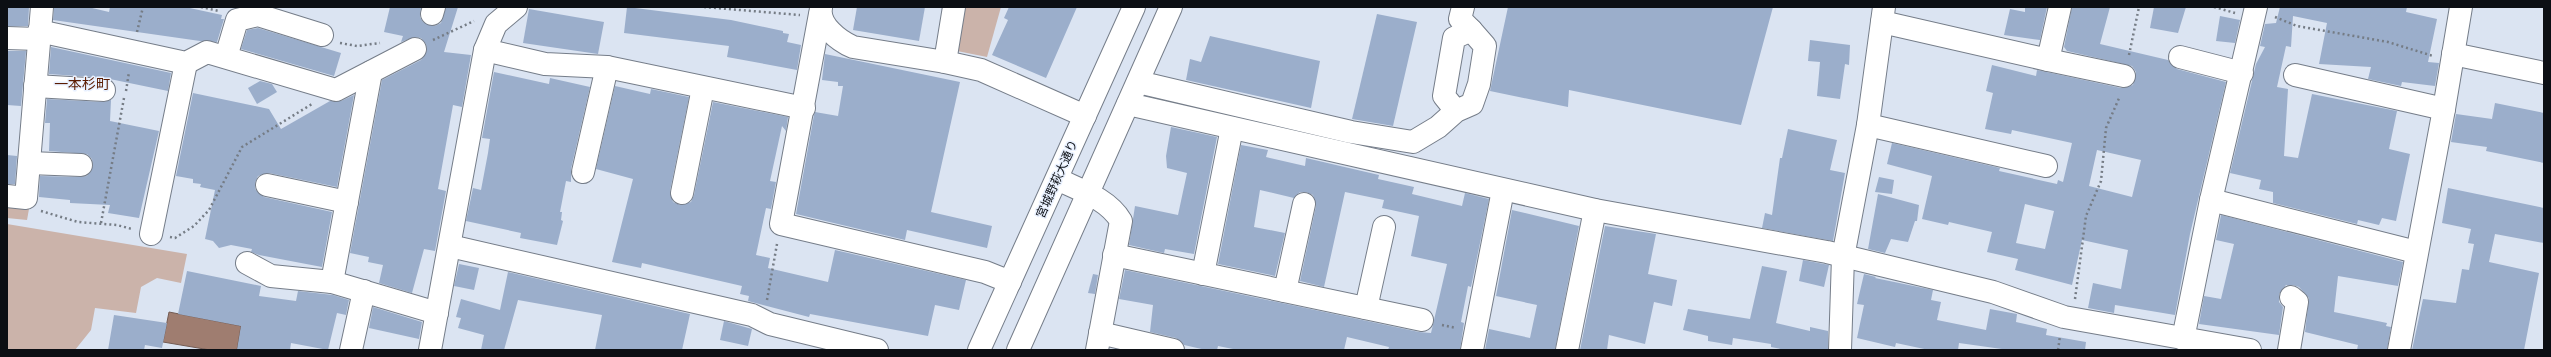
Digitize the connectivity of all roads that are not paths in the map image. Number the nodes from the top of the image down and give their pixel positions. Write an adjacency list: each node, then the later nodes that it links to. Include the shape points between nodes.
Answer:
1 (42, 7): 13 (street)
2 (516, 7): 17 (street, via 496,24)
3 (954, 7): 22 (street)
4 (1134, 7): 38 (street, 宮城野萩大通り)
5 (1171, 7): 30 (street)
6 (1463, 7): 12 (street, via 1460,19)
7 (2060, 7): 21 (street)
8 (2461, 7): 19 (street)
9 (820, 10): 22 (street, via 831,33 842,43 853,48); 35 (street)
10 (2255, 12): 26 (street)
11 (1883, 15): 21 (street); 39 (street)
12 (1471, 30): 37 (street, via 1454,38 1444,96); 37 (street, via 1486,46 1479,84 1472,104)
13 (39, 35): 15 (street); 23 (street); 31 (street)
14 (322, 35): 20 (street, via 258,14 237,20)
15 (7, 38)
16 (416, 48): 25 (street)
17 (485, 50): 24 (street, via 545,64); 57 (street)
18 (2180, 56): 26 (street)
19 (2453, 57): 27 (street); 36 (street)
20 (226, 58): 23 (street, via 207,52); 25 (street, via 336,90)
21 (2048, 60): 29 (street)
22 (945, 62): 38 (street, via 992,74)
23 (186, 64): 56 (street)
24 (607, 66): 32 (street); 44 (street)
25 (371, 72): 52 (street)
26 (2242, 73): 51 (street)
27 (2544, 73)
28 (2296, 75): 36 (street)
29 (2124, 76)
30 (1138, 82): 34 (street); 37 (street, via 1351,132 1413,142 1438,127)
31 (35, 86): 33 (street); 41 (street)
32 (703, 88): 35 (street); 48 (street)
33 (104, 90)
34 (1128, 104): 40 (street); 49 (street)
35 (804, 108): 64 (street, via 781,224 985,272)
36 (2444, 109): 58 (street)
37 (1456, 111)
38 (1085, 116): 45 (street, 宮城野萩大通り)
39 (1868, 125): 43 (street); 60 (street)
40 (1232, 128): 47 (street); 62 (street)
41 (29, 163): 42 (street); 50 (street)
42 (81, 165)
43 (2046, 166)
44 (583, 172)
45 (1057, 179): 49 (street); 64 (street, 宮城野萩大通り)
46 (267, 186): 52 (street)
47 (1503, 190): 54 (street); 73 (street)
48 (682, 193)
49 (1088, 194): 59 (street, via 1115,210 1121,221); 78 (street)
50 (17, 197)
51 (2211, 200): 58 (street); 71 (street)
52 (347, 202): 63 (street)
53 (1304, 204): 66 (street)
54 (1595, 210): 60 (street); 80 (street)
55 (1384, 226): 68 (street)
56 (151, 234)
57 (450, 246): 69 (street); 76 (street, via 752,315 763,321)
58 (2416, 252): 84 (street)
59 (1114, 255): 62 (street); 72 (street)
60 (1843, 257): 71 (street, via 1993,292 2064,317); 81 (street)
61 (247, 263): 63 (street, via 271,276)
62 (1202, 274): 66 (street)
63 (332, 282): 65 (street)
64 (1010, 282): 77 (street, 宮城野萩大通り)
65 (364, 291): 69 (street); 74 (street)
66 (1285, 291): 68 (street)
67 (2291, 297): 83 (street, via 2297,302)
68 (1366, 308): 70 (street)
69 (437, 313): 75 (street)
70 (1422, 320)
71 (2183, 339): 82 (street)
72 (1098, 341): 79 (street)
73 (1474, 341)
74 (351, 350)
75 (430, 350)
76 (877, 350)
77 (979, 350)
78 (1018, 350)
79 (1173, 350)
80 (1567, 350)
81 (1840, 350)
82 (2250, 350)
83 (2289, 350)
84 (2399, 350)

